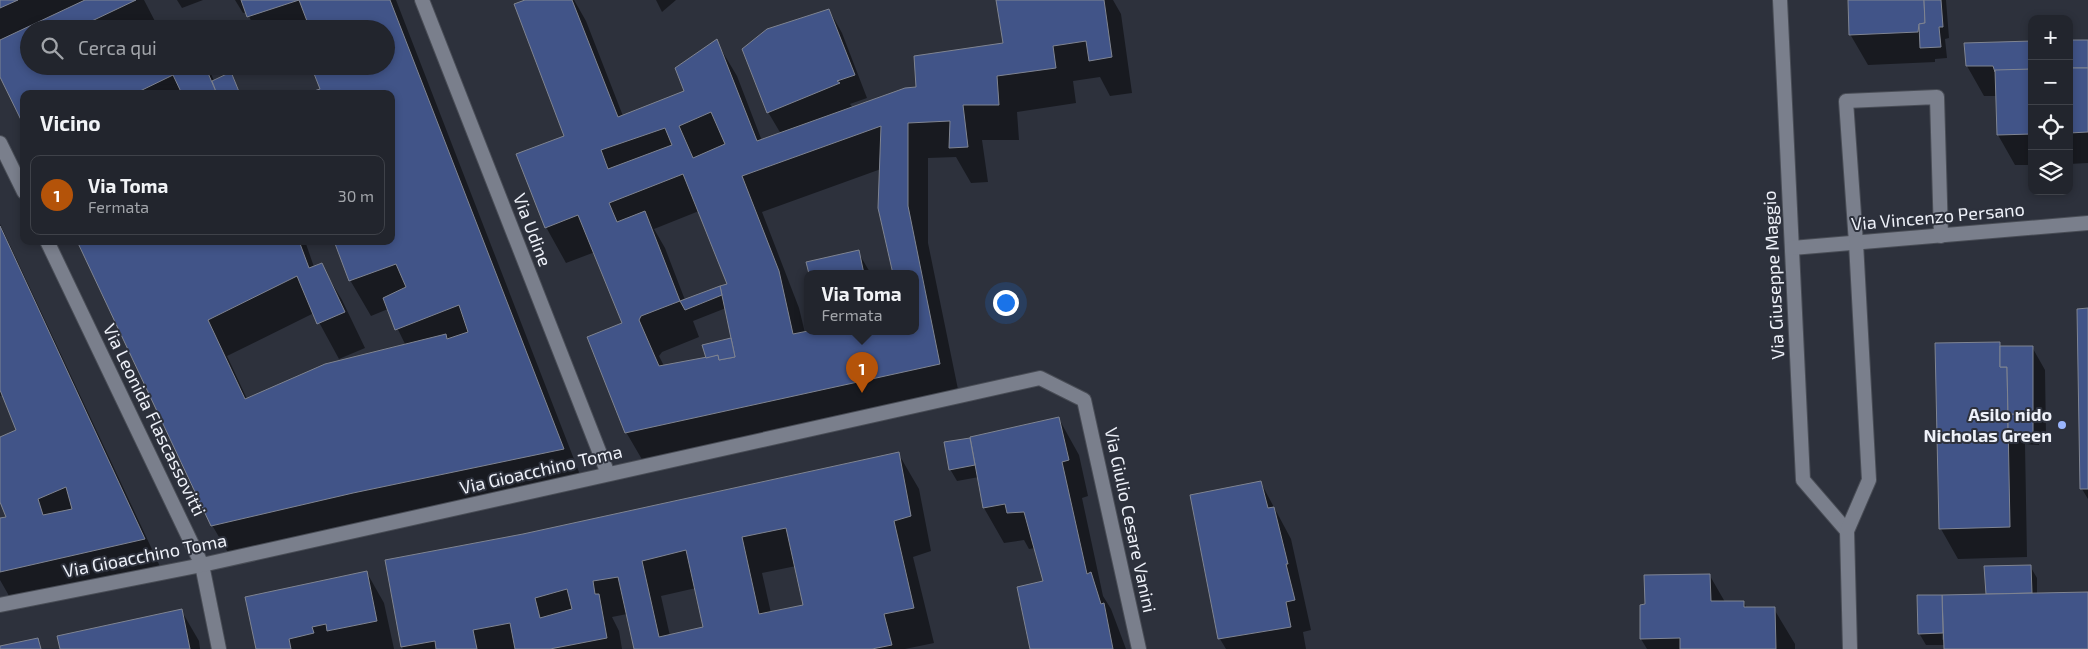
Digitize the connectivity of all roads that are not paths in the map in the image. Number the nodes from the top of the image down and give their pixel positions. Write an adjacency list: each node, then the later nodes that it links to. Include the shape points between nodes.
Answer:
1 (422, 0): 11 (street, Via Udine)
2 (1780, 0): 9 (street, Via Giuseppe Maggio)
3 (0, 143): 4 (street)
4 (20, 184)
5 (2088, 224): 6 (street, Via Vincenzo Persano)
6 (1941, 236): 7 (street, Via Vincenzo Persano); 7 (street, via 1937,96 1846,100)
7 (1856, 243): 9 (street, Via Vincenzo Persano); 12 (street, via 1868,480)
8 (49, 245): 13 (street, Via Leonida Flascassovitti)
9 (1792, 248): 12 (street, Via Giuseppe Maggio, via 1803,480)
10 (1084, 400): 11 (street, Via Gioacchino Toma, via 1040,378); 16 (street, Via Giulio Cesare Vanini)
11 (608, 474): 13 (street, Via Gioacchino Toma)
12 (1847, 531): 17 (street)
13 (202, 565): 14 (street, Via Gioacchino Toma); 15 (street, Via Leonida Flascassovitti)
14 (0, 605)
15 (219, 649)
16 (1139, 649)
17 (1850, 649)

